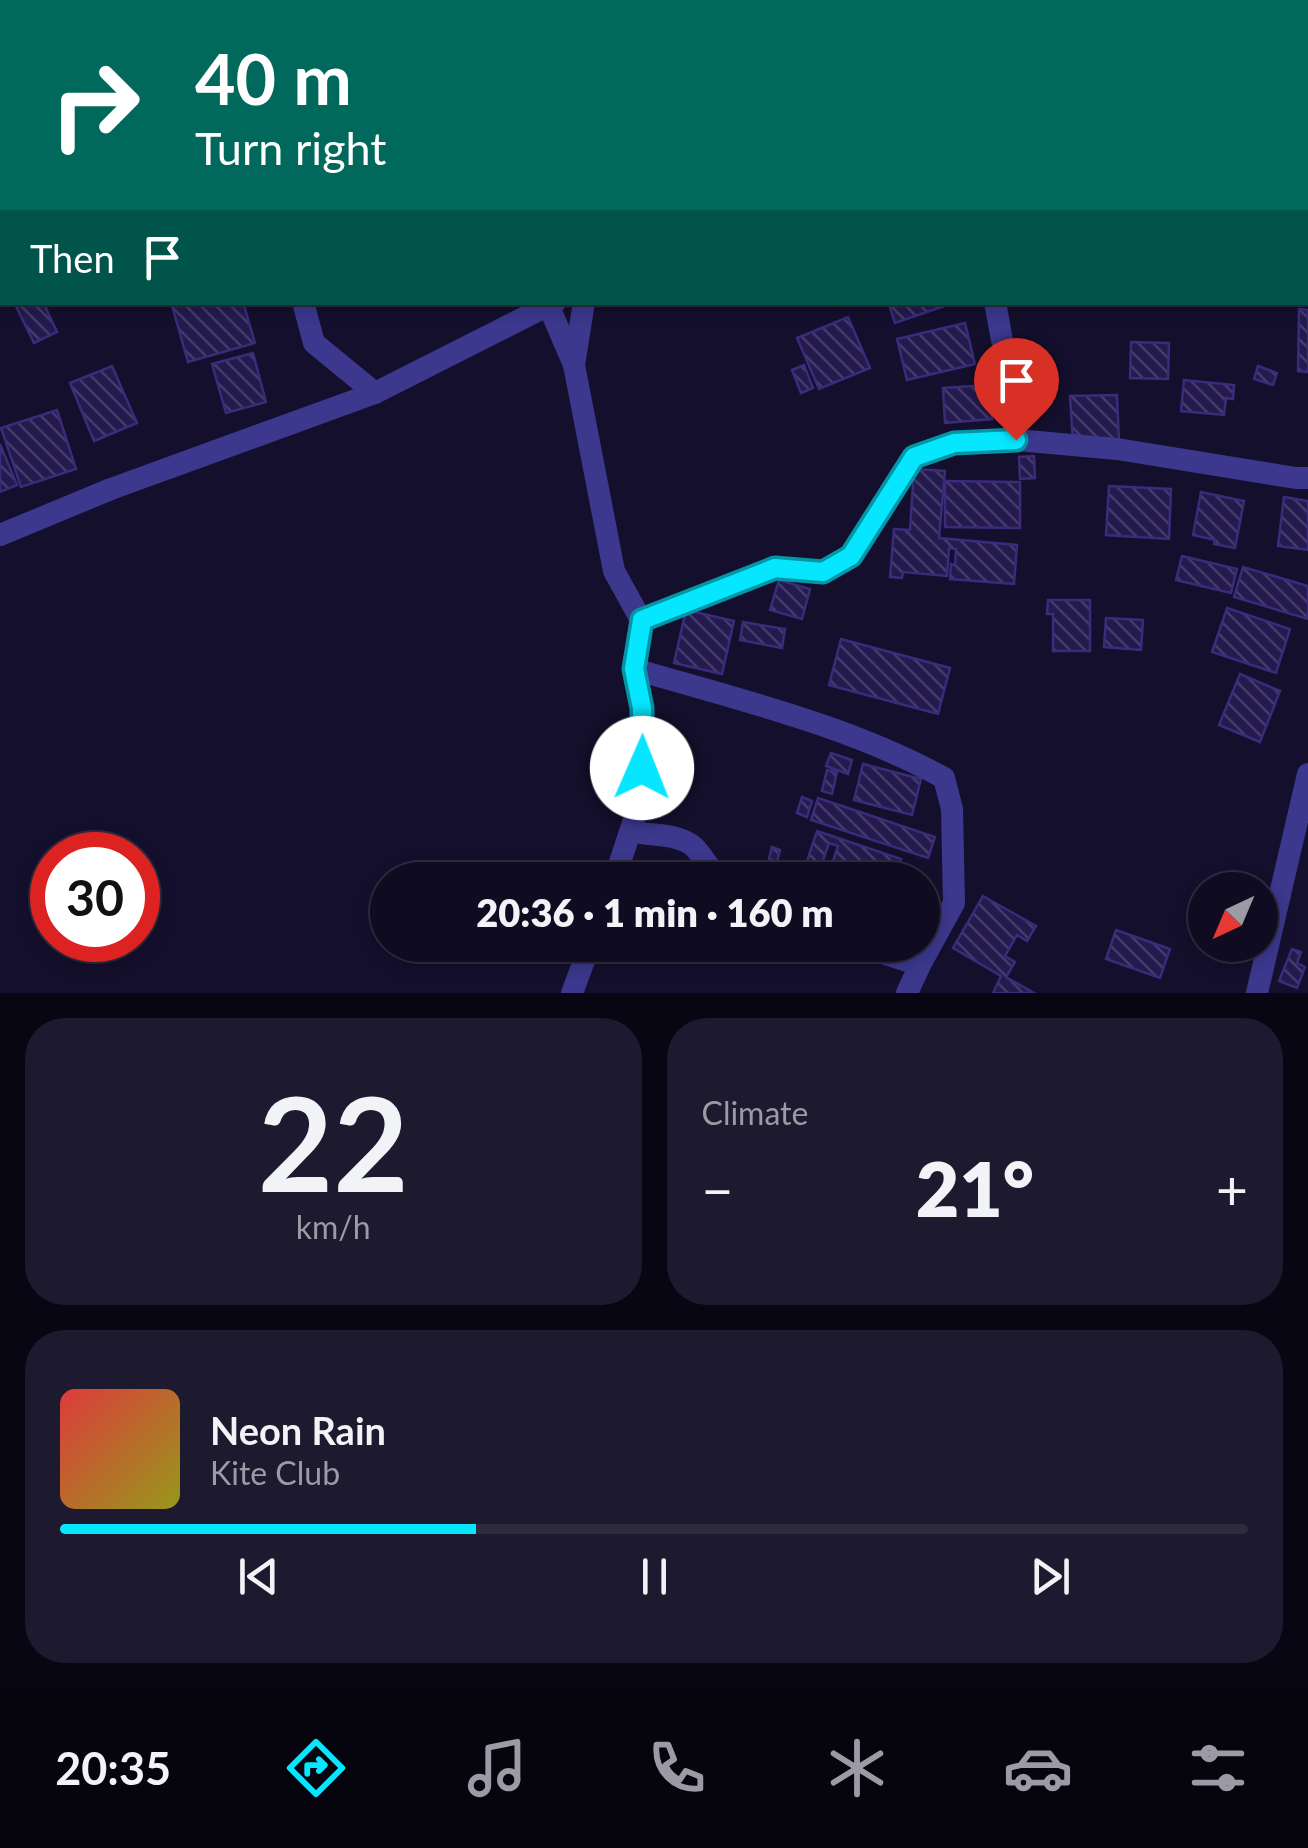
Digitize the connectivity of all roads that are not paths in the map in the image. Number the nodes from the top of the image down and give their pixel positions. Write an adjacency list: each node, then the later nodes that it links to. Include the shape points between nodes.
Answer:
1 (304, 305): 7 (street, via 314,343)
2 (548, 305): 7 (street)
3 (550, 305): 6 (street)
4 (584, 305): 6 (street)
5 (996, 305): 8 (street)
6 (574, 365): 11 (street, via 614,570)
7 (375, 393): 10 (street)
8 (1016, 440): 9 (street); 11 (street, via 954,443 914,457 851,556 823,572 775,568)
9 (1308, 478)
10 (0, 536)
11 (642, 620): 12 (street)
12 (634, 669): 15 (street, via 642,708 641,799); 20 (street, via 795,716 944,778 952,809 954,903)
13 (1308, 774): 14 (street)
14 (1303, 821): 23 (street)
15 (630, 832): 16 (street); 17 (street, via 677,838)
16 (620, 862)
17 (703, 862)
18 (584, 962): 21 (street)
19 (913, 962): 20 (street)
20 (920, 964): 22 (street)
21 (572, 993)
22 (908, 993)
23 (1257, 993)

